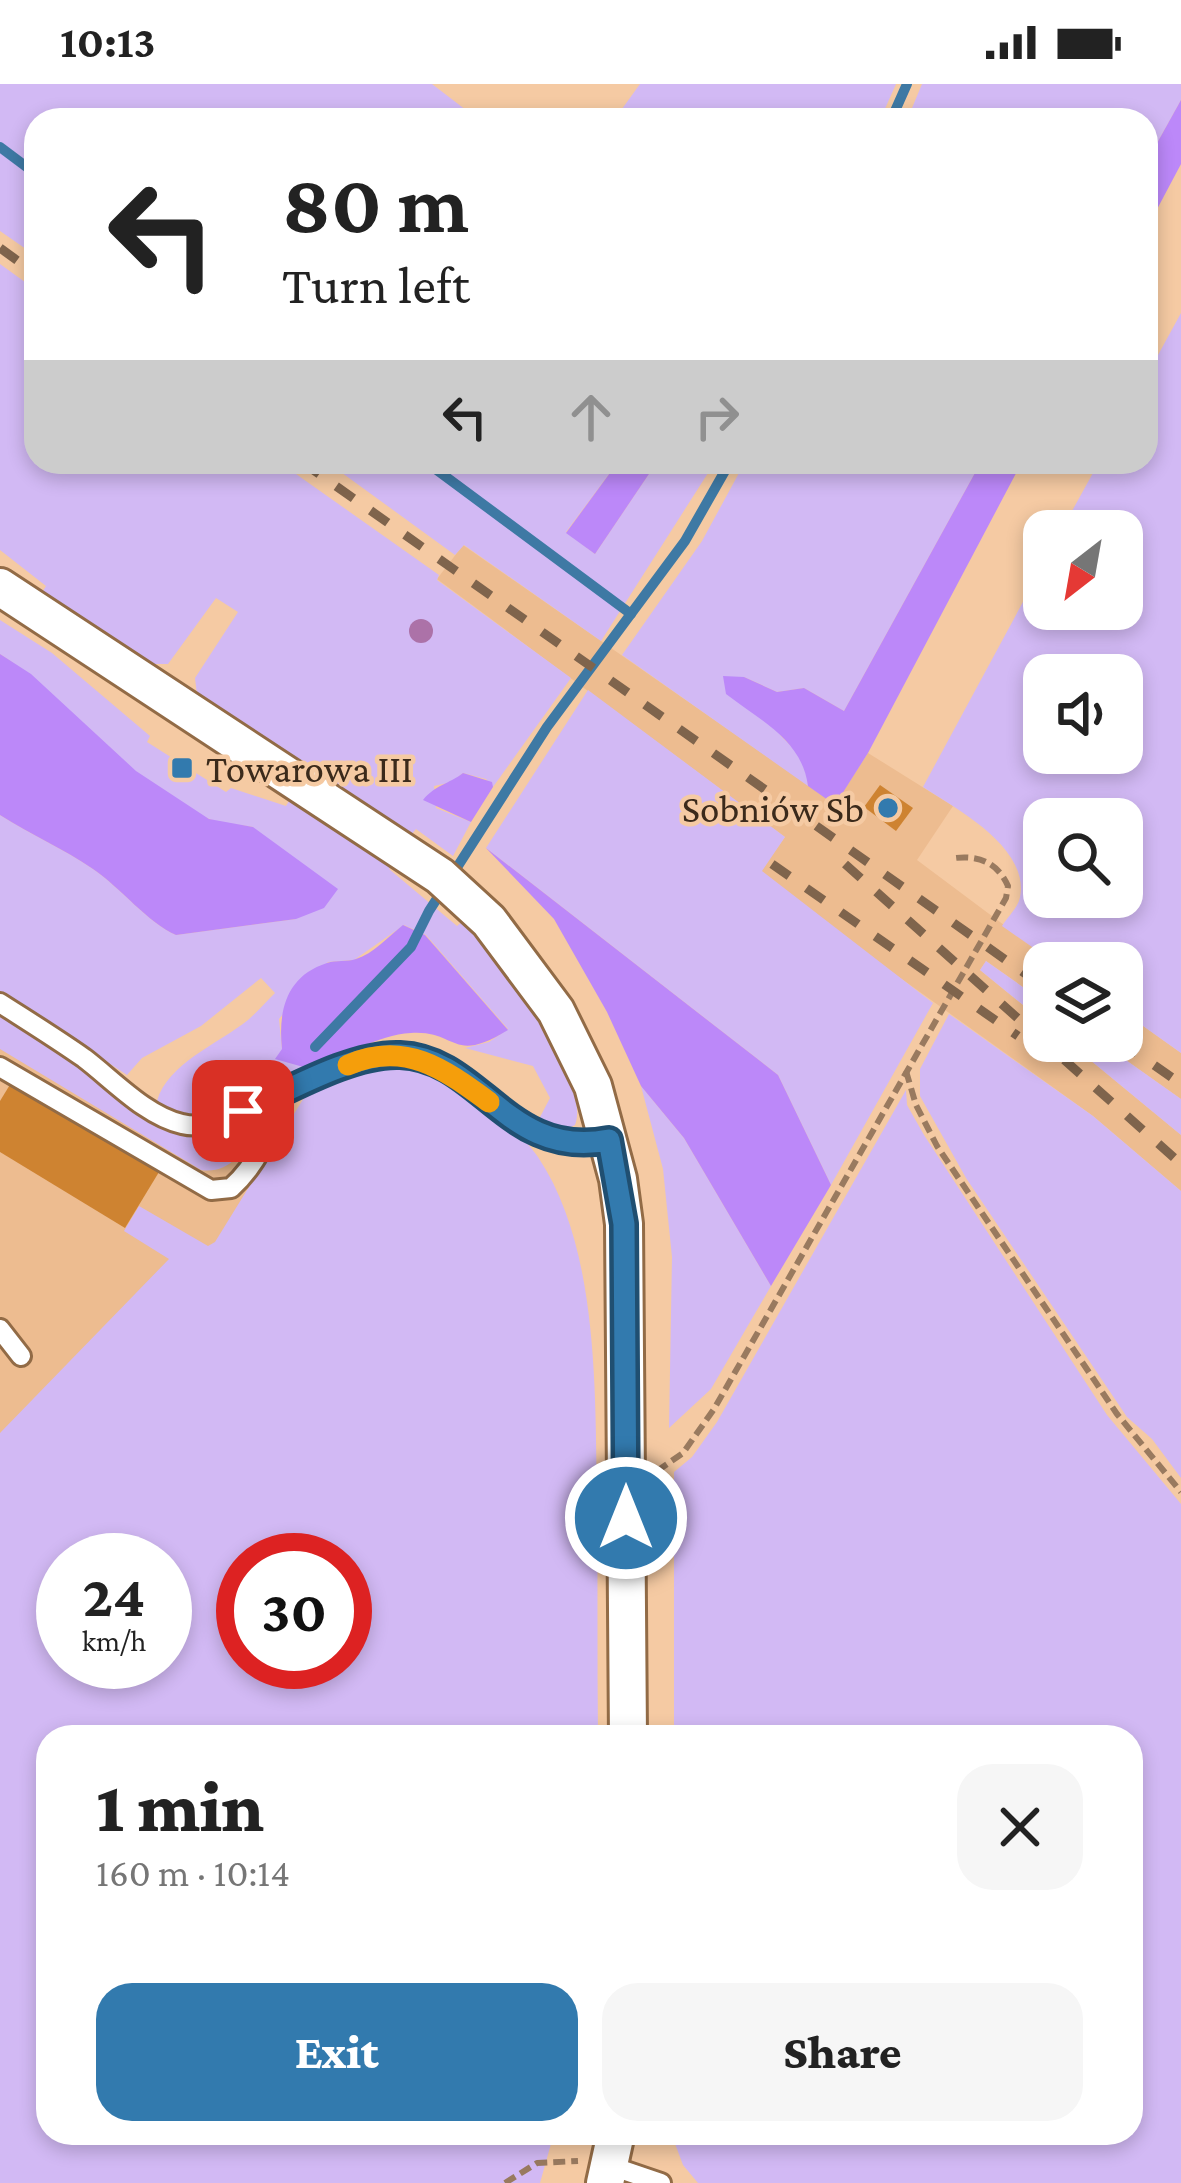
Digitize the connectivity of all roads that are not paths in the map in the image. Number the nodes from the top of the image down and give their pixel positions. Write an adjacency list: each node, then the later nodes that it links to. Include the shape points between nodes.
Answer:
1 (0, 587): 5 (street, via 451,885 489,921 556,1011)
2 (0, 1004): 4 (lane, via 173,1121 215,1124)
3 (0, 1067): 4 (lane, via 212,1190 231,1188 242,1175 275,1119)
4 (271, 1098): 5 (lane, via 356,1061 400,1055 441,1067 548,1139)
5 (609, 1140): 8 (street, via 624,1224)
6 (0, 1329): 7 (lane)
7 (22, 1356)
8 (628, 1725)
9 (610, 2161): 10 (lane)
10 (662, 2183)

